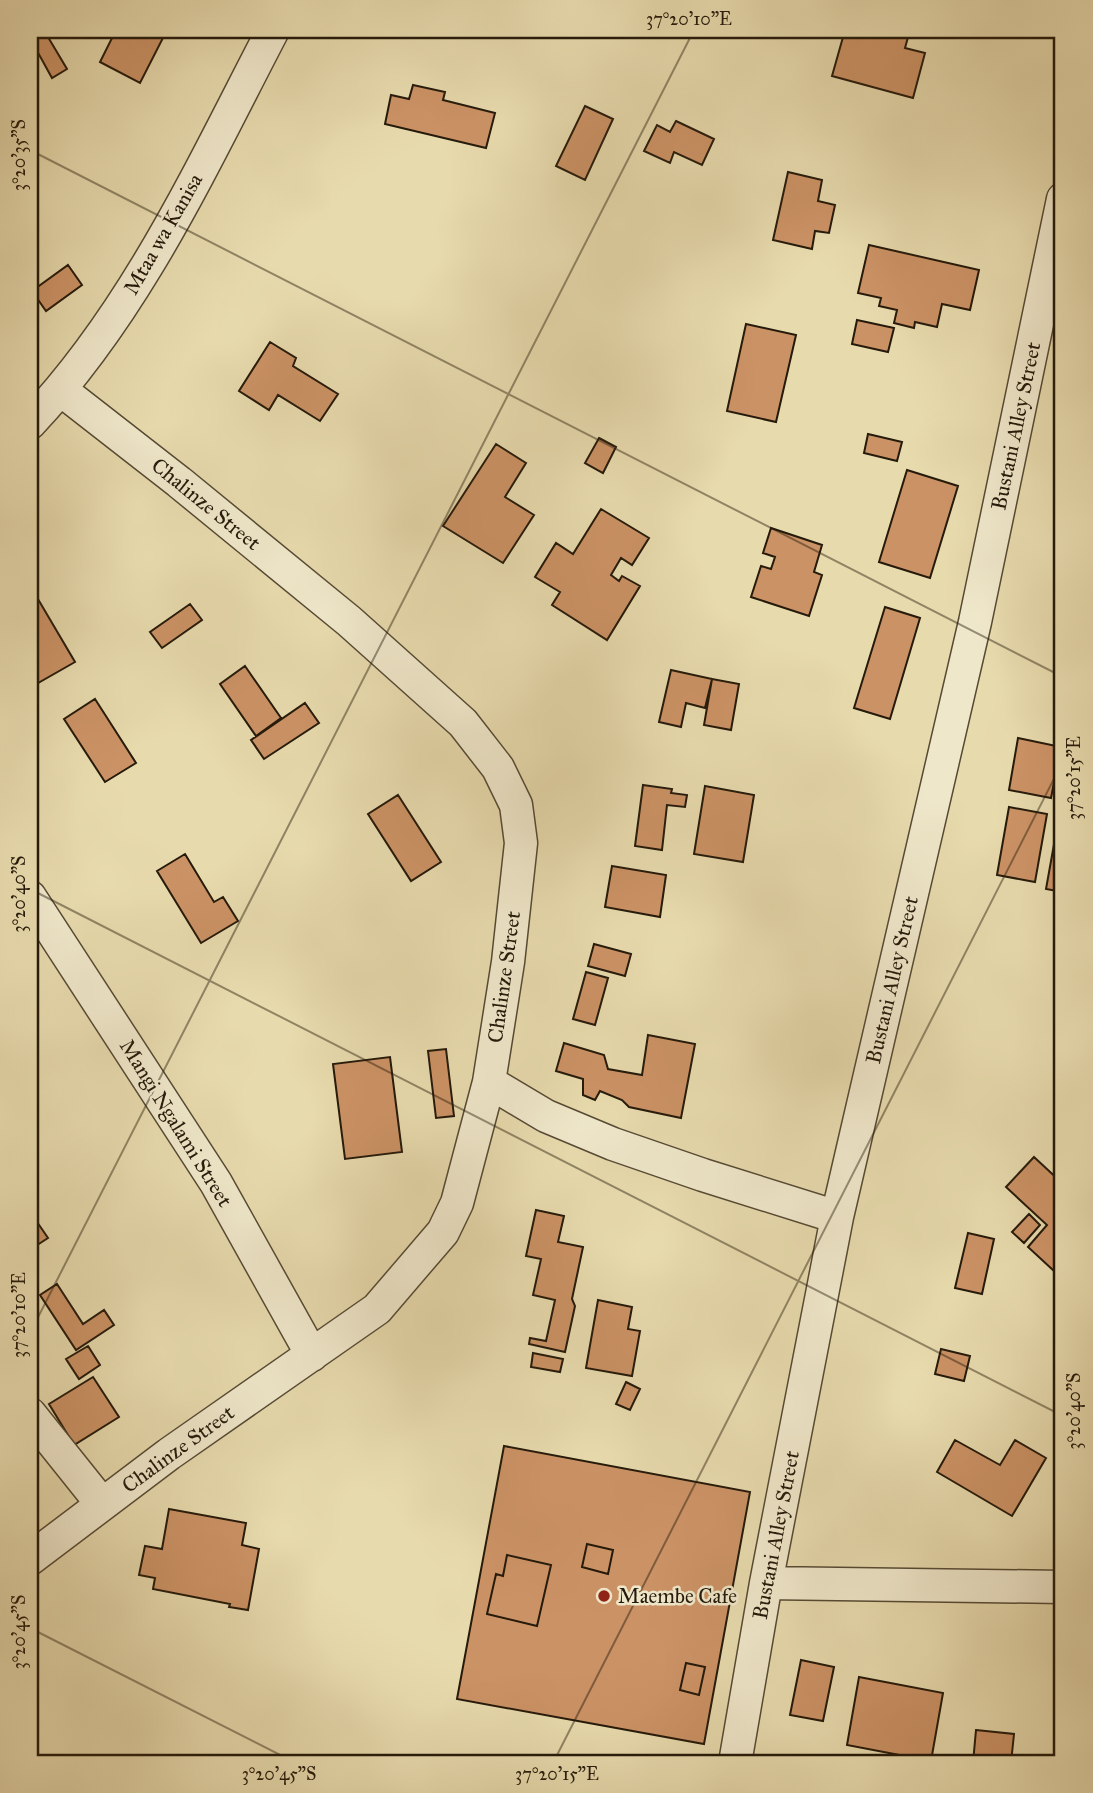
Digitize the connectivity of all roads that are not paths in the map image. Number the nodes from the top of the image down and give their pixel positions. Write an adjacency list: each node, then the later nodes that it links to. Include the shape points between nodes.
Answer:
1 (273, 30): 3 (street, Mtaa wa Kanisa, via 154,256)
2 (1063, 199): 7 (street, Bustani Alley Street, via 975,622)
3 (61, 390): 4 (street, Mtaa wa Kanisa); 6 (street, Chalinze Street, via 349,621 463,723 498,768 516,805 521,843)
4 (30, 423)
5 (30, 897): 8 (street, Mangi Ngalami Street, via 216,1183)
6 (489, 1082): 7 (street, via 546,1116 613,1144); 8 (street, Chalinze Street, via 457,1203 443,1232 377,1309)
7 (837, 1217): 12 (street, Bustani Alley Street)
8 (312, 1355): 10 (street, Chalinze Street)
9 (30, 1414): 10 (street)
10 (102, 1504): 11 (street, Chalinze Street)
11 (30, 1559)
12 (766, 1583): 13 (street); 14 (street, Bustani Alley Street)
13 (1063, 1587)
14 (735, 1763)

